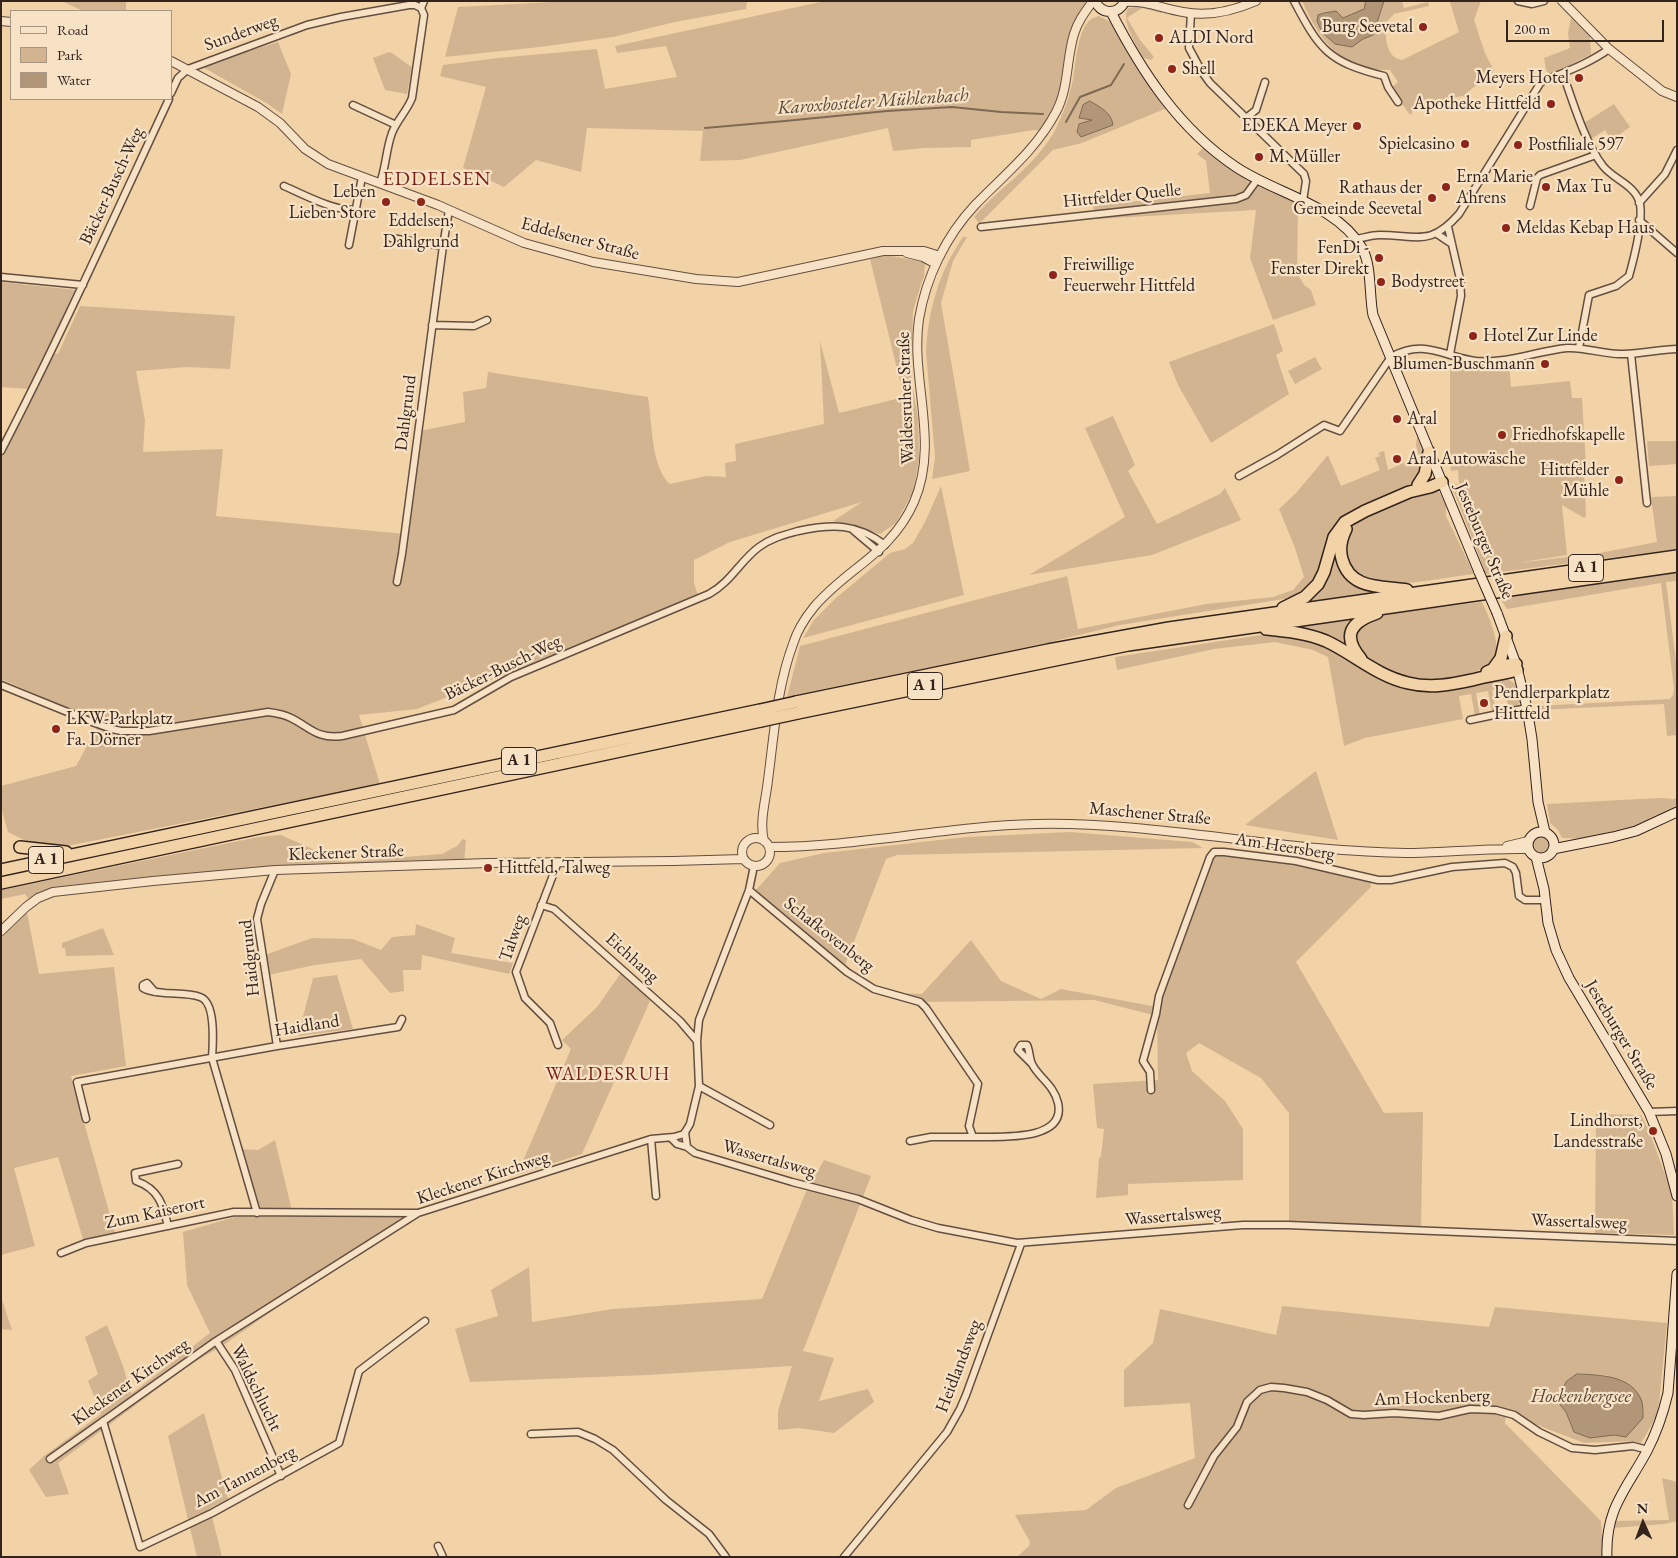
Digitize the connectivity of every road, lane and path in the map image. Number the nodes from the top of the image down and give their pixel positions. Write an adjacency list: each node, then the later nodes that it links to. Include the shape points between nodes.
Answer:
1 (1094, 1): 10 (main road); 12 (street, Waldesruher Straße, via 1080,19)
2 (1256, 1): 11 (street, via 1232,10)
3 (1294, 1): 21 (street, via 1308,30 1326,51 1346,65 1384,76)
4 (1518, 1): 5 (street, via 1532,4)
5 (1544, 1)
6 (1562, 1): 13 (street)
7 (1148, 2): 9 (street); 11 (street)
8 (423, 4): 15 (street, Sunderweg, via 324,20); 24 (street, via 412,98)
9 (1120, 6): 10 (main road); 28 (main road, Jesteburger Straße, via 1128,45 1159,92 1189,128 1214,151)
10 (1100, 9): 12 (street, Waldesruher Straße, via 1089,14)
11 (1191, 14): 23 (street, via 1189,48 1195,61 1210,83)
12 (1074, 35): 47 (street, Waldesruher Straße, via 1063,95 1049,124 1029,152 964,217)
13 (1609, 49): 16 (street); 19 (street, via 1662,91)
14 (172, 61): 15 (street, Eddelsener Straße)
15 (188, 69): 18 (street, via 178,78); 27 (street, Eddelsener Straße, via 266,112 315,156)
16 (1563, 74): 26 (street); 38 (street, via 1541,82)
17 (1266, 82): 23 (street, via 1256,110)
18 (172, 91)
19 (1677, 97)
20 (169, 100): 50 (street, Bäcker-Busch-Weg)
21 (1398, 102)
22 (353, 105): 24 (street)
23 (1246, 118): 31 (street, via 1304,174)
24 (396, 125): 29 (street)
25 (1677, 150): 32 (street, via 1665,174)
26 (1596, 155): 32 (street); 33 (street, via 1545,172 1537,178)
27 (362, 177): 29 (street, Eddelsener Straße); 34 (street)
28 (1257, 180): 31 (main road, Jesteburger Straße); 37 (street, Hittfelder Quelle, via 1246,195 1236,199)
29 (380, 184): 35 (street, Eddelsener Straße)
30 (284, 186): 34 (street, via 332,206)
31 (1303, 202): 41 (main road, Jesteburger Straße, via 1334,218)
32 (1640, 203): 36 (street)
33 (1530, 206)
34 (356, 209): 43 (street)
35 (449, 210): 44 (street, Dahlgrund); 45 (street, Eddelsener Straße, via 524,243 551,251 597,263 711,280 738,282 866,254)
36 (1639, 220): 46 (street); 53 (street, via 1629,276 1616,286 1589,294)
37 (981, 227)
38 (1448, 227): 39 (street); 42 (street)
39 (1437, 234): 41 (street, via 1424,238 1377,235); 42 (street)
40 (391, 238): 44 (street)
41 (1356, 239): 57 (main road, Jesteburger Straße, via 1367,261 1373,315)
42 (1452, 244): 55 (street, via 1461,296)
43 (348, 245)
44 (443, 246): 52 (street, Dahlgrund)
45 (903, 252): 47 (street, Eddelsener Straße, via 924,251); 48 (street, Eddelsener Straße)
46 (1677, 253)
47 (940, 256): 48 (street, Waldesruher Straße)
48 (936, 264): 66 (street, Waldesruher Straße, via 923,302 918,337 926,446 923,473 907,516)
49 (1, 278): 50 (street)
50 (83, 285): 58 (street, Bäcker-Busch-Weg)
51 (487, 320): 52 (street, via 474,326)
52 (432, 325): 70 (street, Dahlgrund)
53 (1579, 348): 55 (street, via 1488,361); 56 (street)
54 (1677, 349): 56 (street)
55 (1450, 354): 57 (street, via 1417,349 1401,351)
56 (1630, 354): 63 (street)
57 (1391, 357): 59 (main road, Jesteburger Straße); 60 (street, via 1340,431 1324,425)
58 (1, 451)
59 (1429, 452): 61 (main road, Jesteburger Straße); 62 (highway, via 1425,474)
60 (1239, 476)
61 (1441, 481): 62 (highway, via 1430,480); 75 (main road, Jesteburger Straße, bridge)
62 (1414, 488): 64 (highway)
63 (1647, 503)
64 (1358, 515): 71 (highway, via 1341,541 1341,556 1346,570 1365,584); 73 (highway, via 1346,522 1334,537 1324,572 1314,590)
65 (852, 529): 66 (street, Bäcker-Busch-Weg, via 872,536); 67 (street); 80 (street, Bäcker-Busch-Weg, via 830,526 772,539 709,594 511,677 464,706 332,738 321,736 290,718 268,712 149,731 121,731)
66 (885, 546): 67 (street, Waldesruher Straße)
67 (879, 552): 88 (street, Waldesruher Straße, via 824,596 796,636 782,686)
68 (1677, 556): 71 (highway, A 1)
69 (1677, 566): 72 (highway, A 1)
70 (396, 582)
71 (1417, 592): 73 (highway, A 1)
72 (1398, 605): 74 (highway, A 1); 76 (highway, via 1362,618 1353,626 1350,635 1352,646)
73 (1267, 614): 81 (highway, A 1, via 1105,639)
74 (1247, 627): 76 (highway, via 1308,635); 81 (highway, A 1, via 1144,642)
75 (1506, 636): 77 (main road, Jesteburger Straße); 78 (highway, via 1501,658)
76 (1365, 664): 79 (highway, via 1395,679 1419,685 1451,685)
77 (1516, 667): 78 (highway, via 1504,665); 79 (highway); 82 (main road, Jesteburger Straße)
78 (1493, 669): 79 (highway)
79 (1477, 678)
80 (1, 684)
81 (797, 708): 83 (highway, A 1, bridge)
82 (1527, 708): 84 (street); 91 (main road, Jesteburger Straße)
83 (761, 716): 85 (highway, A 1); 101 (highway, A 1)
84 (1470, 720)
85 (506, 776): 86 (highway); 89 (highway, A 1)
86 (479, 789)
87 (1677, 812): 94 (main road, via 1636,831)
88 (763, 817): 92 (street, Waldesruher Straße); 95 (street, Waldesruher Straße, via 762,834)
89 (248, 830): 90 (highway); 111 (highway, A 1)
90 (284, 831)
91 (1540, 832): 93 (main road); 96 (main road, via 1532,835)
92 (754, 838): 95 (street); 99 (street)
93 (1552, 839): 94 (main road); 100 (main road)
94 (1590, 842): 100 (main road)
95 (766, 844): 98 (street, Maschener Straße); 105 (street)
96 (1528, 845): 98 (street, Maschener Straße, via 1362,852 1119,825 1065,824 973,827); 103 (main road)
97 (20, 847): 101 (highway, via 55,852)
98 (799, 847): 105 (street, Maschener Straße)
99 (742, 849): 104 (street); 106 (street, Kleckener Straße)
100 (1553, 849): 102 (main road)
101 (90, 851): 109 (highway, A 1)
102 (1546, 856): 103 (main road); 112 (main road, Jesteburger Straße)
103 (1536, 857): 112 (main road, Jesteburger Straße)
104 (743, 858): 106 (street, Kleckener Straße); 108 (street)
105 (768, 858): 108 (street)
106 (707, 859): 107 (street, Kleckener Straße)
107 (558, 862): 110 (street, Kleckener Straße); 115 (street, Talweg)
108 (754, 866): 113 (street)
109 (1, 870)
110 (275, 870): 116 (street, Kleckener Straße, via 53,892 31,903); 121 (street, Haidgrund, via 257,919)
111 (1, 882)
112 (1544, 888): 114 (main road, Jesteburger Straße)
113 (749, 890): 119 (street, via 699,1020); 131 (street, Schafkovenberg, via 847,972 874,989 920,1002 926,1008 978,1084 969,1126)
114 (1545, 900): 125 (street, Am Heersberg, via 1525,900 1519,896 1516,873 1513,867 1505,864 1452,867 1378,880 1296,861 1214,852 1159,996 1143,1062 1150,1072); 127 (main road, Jesteburger Straße, via 1552,938 1568,978)
115 (541, 905): 119 (street, Eichhang, via 554,909 680,1021); 120 (street, Talweg, via 516,972 525,998 550,1023)
116 (1, 931)
117 (155, 992): 122 (street, via 200,997 207,1001 213,1034)
118 (402, 1019): 121 (street, Haidland, via 398,1027)
119 (697, 1041): 124 (street)
120 (558, 1045)
121 (277, 1046): 122 (street, Haidland)
122 (212, 1058): 128 (street, Haidland, via 77,1082); 139 (street)
123 (1032, 1064): 131 (street, via 1051,1087 1058,1103 1056,1120 1050,1128 1017,1136)
124 (699, 1086): 129 (street); 130 (street)
125 (1151, 1090)
126 (1677, 1111): 127 (street)
127 (1648, 1112): 138 (main road, Jesteburger Straße, via 1666,1154)
128 (86, 1118)
129 (770, 1125)
130 (685, 1132): 132 (street, Kleckener Kirchweg); 135 (street)
131 (973, 1137): 134 (street)
132 (671, 1138): 133 (street, Kleckener Kirchweg); 135 (street, Wassertalsweg)
133 (651, 1139): 137 (street); 140 (street, Kleckener Kirchweg)
134 (910, 1141)
135 (687, 1147): 143 (street, Wassertalsweg, via 695,1153 852,1197 930,1226)
136 (178, 1164): 141 (street, via 135,1172 136,1181 143,1183 162,1202)
137 (656, 1196)
138 (1677, 1196)
139 (257, 1212): 140 (street, Zum Kaiserort); 141 (street, Zum Kaiserort, via 234,1212)
140 (418, 1213): 147 (street, Kleckener Kirchweg)
141 (168, 1226): 144 (street, Zum Kaiserort, via 86,1243)
142 (1677, 1241): 143 (street, Wassertalsweg, via 1243,1225)
143 (1021, 1244): 158 (street, Heidlandsweg, via 966,1395 948,1432)
144 (61, 1253)
145 (1677, 1274): 148 (main road)
146 (425, 1321): 153 (street, Am Tannenberg, via 359,1371 339,1443)
147 (216, 1341): 149 (street, Kleckener Kirchweg); 153 (street, Waldschlucht, via 235,1370)
148 (1672, 1392): 151 (main road)
149 (103, 1421): 152 (street, Kleckener Kirchweg); 153 (street, Am Tannenberg, via 140,1547)
150 (532, 1434): 157 (street, via 578,1432 613,1450 666,1500 709,1534)
151 (1648, 1450): 154 (street, Am Hockenberg, via 1633,1446 1596,1450 1572,1448 1514,1415 1496,1410 1470,1409 1439,1416 1351,1414 1307,1392 1271,1388 1260,1390 1247,1402 1238,1427 1214,1456); 159 (main road, via 1610,1518)
152 (50, 1458)
153 (281, 1476)
154 (1188, 1505)
155 (438, 1546): 156 (street)
156 (444, 1557)
157 (726, 1557)
158 (844, 1557)
159 (1607, 1557)

